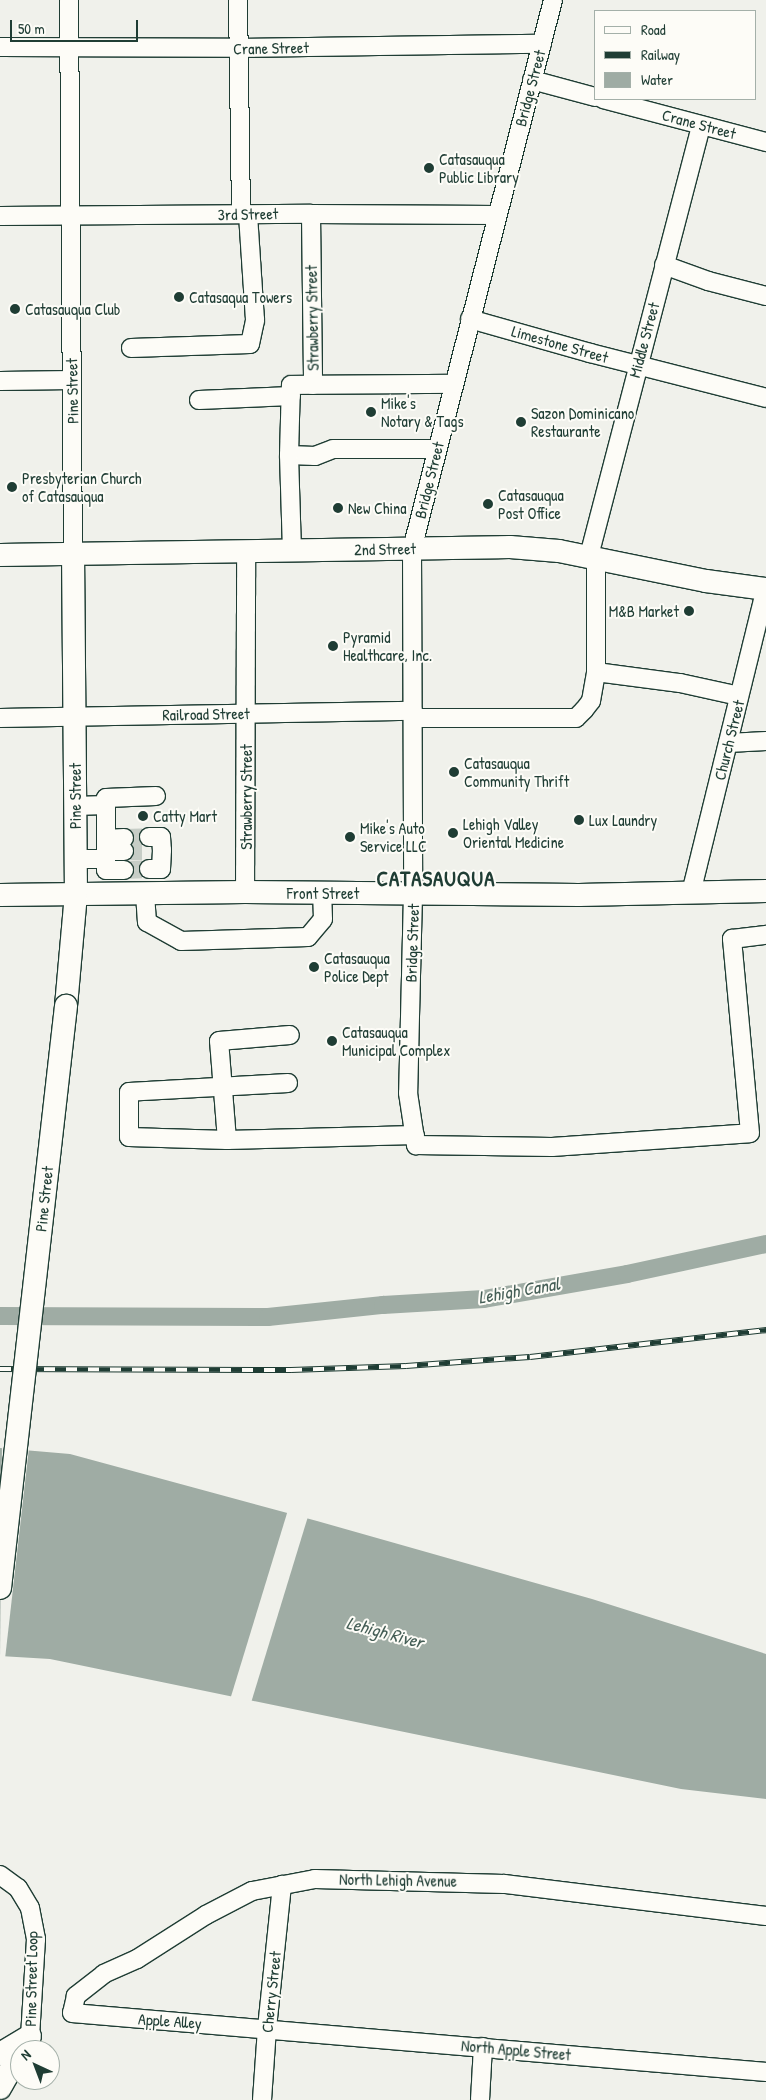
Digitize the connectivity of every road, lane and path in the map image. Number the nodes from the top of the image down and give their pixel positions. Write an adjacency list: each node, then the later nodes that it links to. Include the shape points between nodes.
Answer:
1 (69, 0): 5 (street, Pine Street)
2 (238, 0): 7 (street)
3 (553, 0): 4 (street, Bridge Street)
4 (542, 44): 7 (street, Crane Street); 8 (street, Bridge Street)
5 (70, 46): 6 (street, Crane Street); 7 (street, Crane Street); 17 (street, Pine Street)
6 (0, 47)
7 (238, 48): 13 (street)
8 (532, 80): 9 (street); 15 (street, Bridge Street)
9 (594, 97)
10 (607, 100): 11 (street, Crane Street)
11 (701, 125): 12 (street, Crane Street); 18 (street, Middle Street)
12 (766, 142)
13 (244, 214): 14 (street, 3rd Street); 17 (street, 3rd Street); 21 (street, via 255,320 250,344)
14 (311, 214): 15 (street, 3rd Street); 26 (street, Strawberry Street)
15 (496, 215): 20 (street, Bridge Street)
16 (0, 216): 17 (street, 3rd Street)
17 (71, 216): 23 (street, Pine Street)
18 (664, 265): 19 (street); 22 (street, Middle Street)
19 (766, 296)
20 (470, 319): 22 (street, Limestone Street); 25 (street, Bridge Street)
21 (131, 348)
22 (637, 365): 28 (street, Limestone Street); 37 (street, Middle Street)
23 (72, 380): 24 (street); 35 (street, Pine Street)
24 (0, 382)
25 (454, 384): 26 (street); 30 (street, Bridge Street)
26 (312, 385): 27 (street, Strawberry Street, via 291,385)
27 (291, 396): 29 (street); 31 (street)
28 (766, 398)
29 (199, 400)
30 (437, 449): 31 (street, via 333,449 315,456); 32 (street, Bridge Street)
31 (289, 455): 33 (street)
32 (412, 548): 33 (main road, 2nd Street); 37 (main road, 2nd Street, via 510,547); 42 (street, Bridge Street)
33 (292, 551): 34 (main road, 2nd Street)
34 (246, 552): 35 (main road, 2nd Street); 41 (street, Strawberry Street)
35 (73, 554): 36 (main road, 2nd Street); 43 (main road, Pine Street)
36 (0, 555)
37 (593, 557): 38 (main road, 2nd Street, via 706,581); 39 (street, Middle Street)
38 (766, 589): 40 (street, Church Street)
39 (596, 672): 40 (street, via 680,683); 45 (street, Middle Street, via 591,701)
40 (739, 696): 47 (street, Church Street)
41 (246, 713): 42 (street, Railroad Street); 43 (street, Railroad Street); 57 (street, Strawberry Street)
42 (413, 714): 45 (street, Railroad Street); 61 (street, Bridge Street)
43 (75, 716): 44 (street, Railroad Street); 50 (main road, Pine Street)
44 (0, 718)
45 (576, 718)
46 (766, 741): 47 (street)
47 (728, 743): 59 (street, Church Street)
48 (156, 796): 49 (street, via 106,798)
49 (106, 805): 50 (street); 53 (street)
50 (75, 806): 54 (main road, Pine Street)
51 (124, 845): 53 (street)
52 (153, 846): 60 (street)
53 (106, 850): 54 (street); 55 (street, via 106,870)
54 (76, 859): 63 (main road, Pine Street)
55 (124, 870)
56 (766, 891): 59 (main road, Front Street)
57 (246, 892): 58 (main road, Front Street); 60 (main road, Front Street)
58 (322, 893): 60 (street, via 323,919 308,936 180,941 147,922); 61 (main road, Front Street)
59 (691, 893): 61 (main road, Front Street)
60 (153, 894): 63 (main road, Front Street)
61 (414, 894): 68 (street, Bridge Street, via 408,1093)
62 (0, 895): 63 (main road, Front Street)
63 (76, 895): 70 (main road, Pine Street, bridge)
64 (766, 935): 68 (street, via 732,939 750,1133 552,1147 416,1146)
65 (290, 1035): 67 (street, via 219,1041)
66 (288, 1083): 67 (street)
67 (221, 1086): 69 (street); 69 (street, via 129,1092 129,1137)
68 (414, 1135): 69 (street)
69 (227, 1140)
70 (0, 1588)
71 (0, 1875): 76 (street, Pine Street Loop, via 18,1888 30,1908 36,1939)
72 (282, 1885): 73 (street, North Lehigh Avenue, via 316,1879 504,1884); 74 (street, North Lehigh Avenue, via 252,1891 206,1915 137,1959 104,1974 76,1996); 75 (street, Cherry Street)
73 (766, 1916)
74 (72, 2013): 75 (street, Apple Alley)
75 (267, 2028): 77 (street, North Apple Street); 81 (street, Cherry Street)
76 (25, 2040)
77 (483, 2047): 79 (street, North Apple Street); 82 (street)
78 (10, 2070): 80 (main road)
79 (766, 2072)
80 (0, 2088)
81 (262, 2100)
82 (480, 2100)

